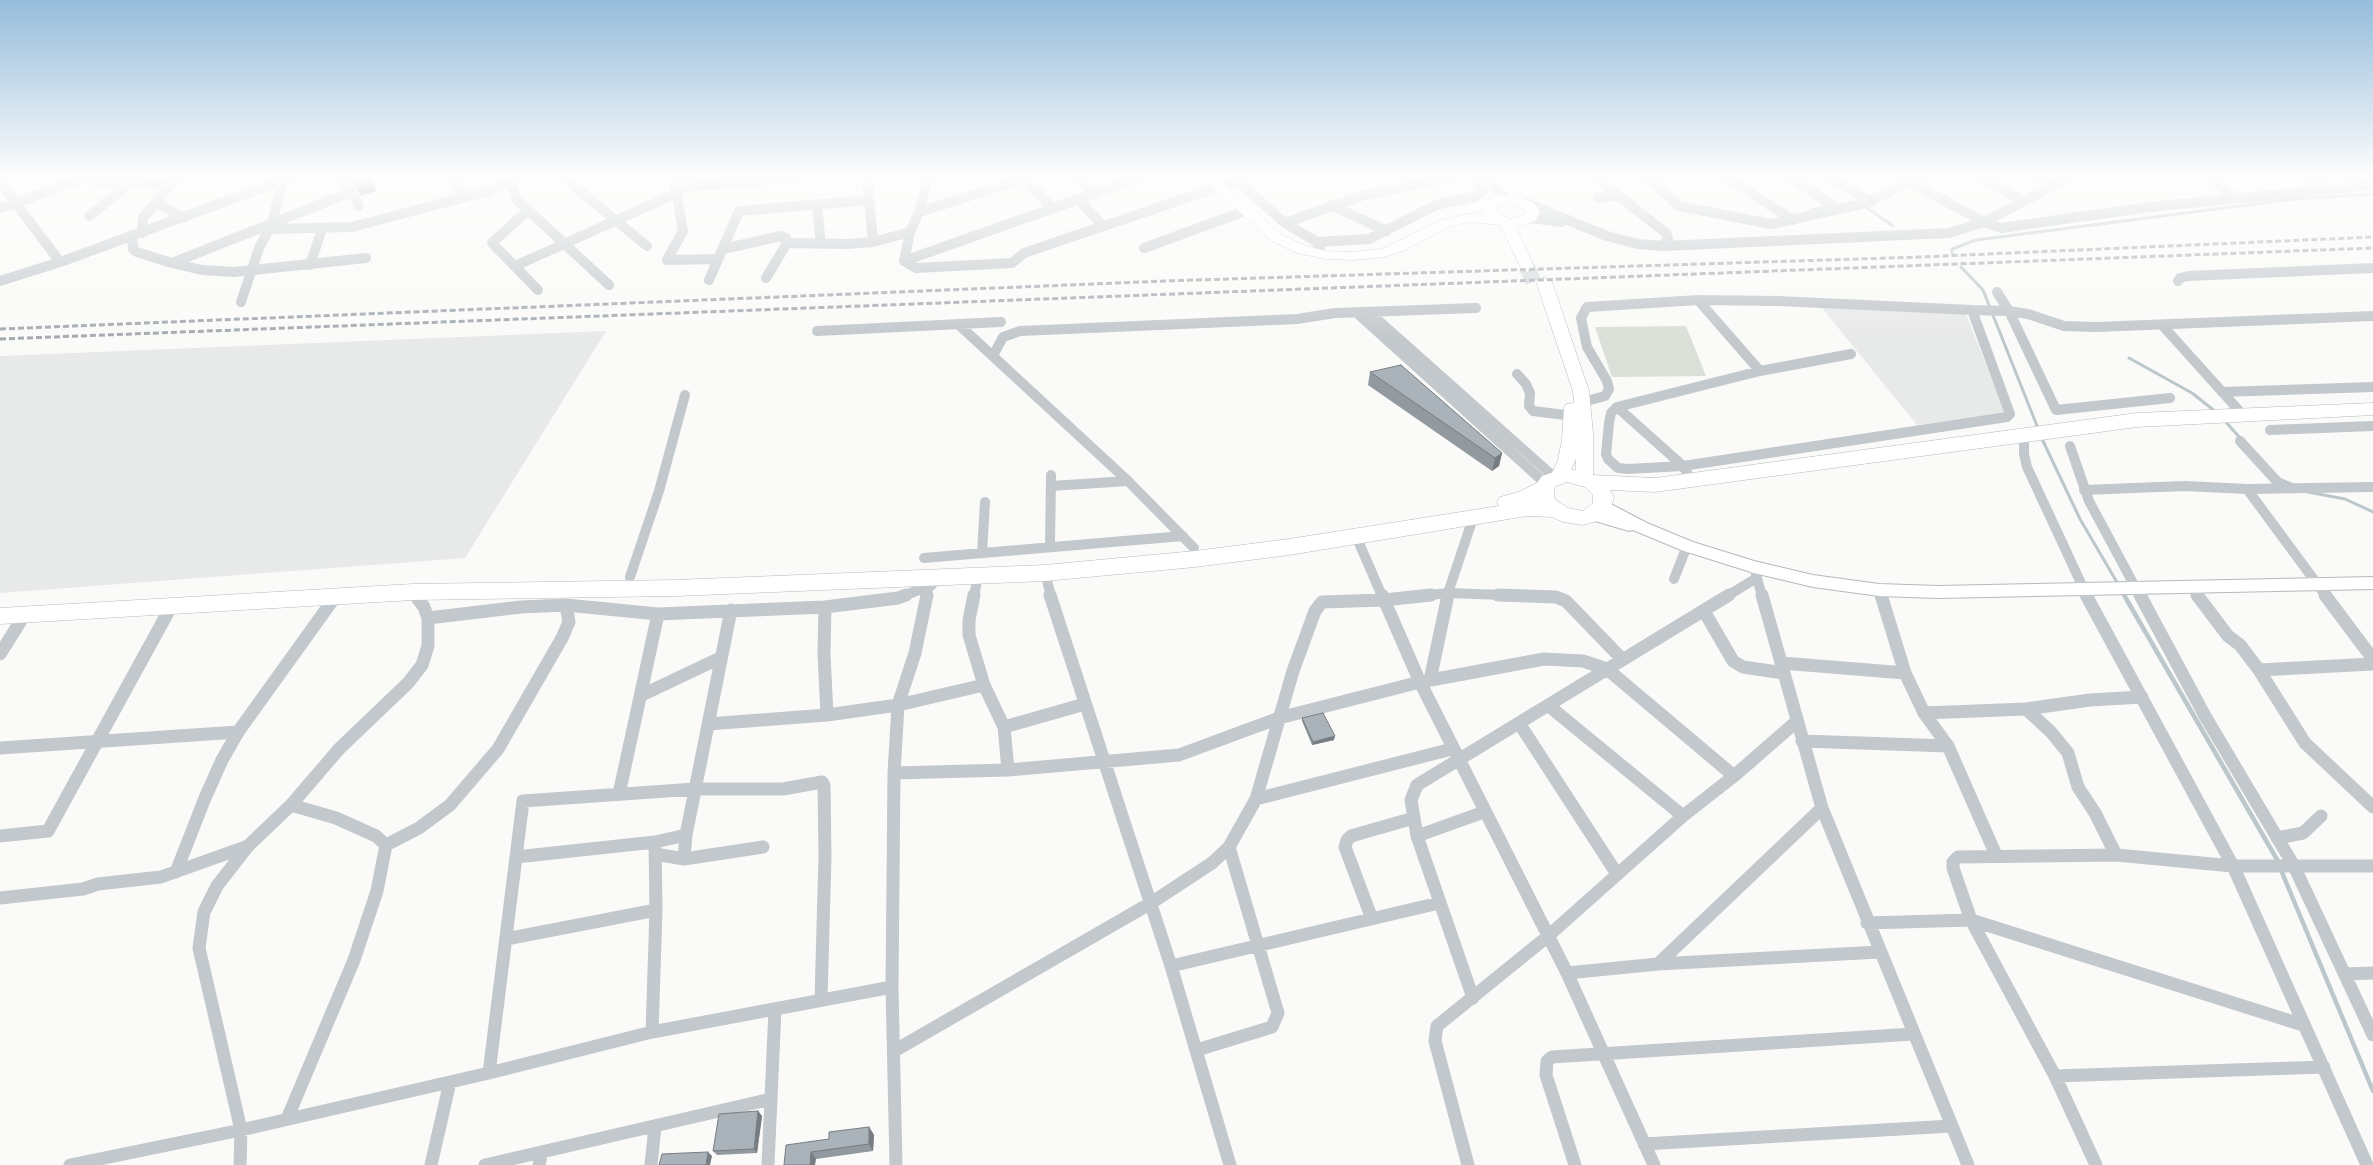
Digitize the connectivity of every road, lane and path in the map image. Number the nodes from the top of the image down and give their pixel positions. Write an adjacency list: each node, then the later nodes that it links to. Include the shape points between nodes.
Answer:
1 (37, 231): 42 (street)
2 (257, 231): 43 (street)
3 (268, 231): 47 (street)
4 (321, 231): 44 (street)
5 (503, 231): 45 (street, via 492,243)
6 (551, 231): 32 (street)
7 (593, 231): 32 (street)
8 (628, 231): 35 (street)
9 (683, 231): 40 (street, via 667,260)
10 (731, 231): 38 (street)
11 (820, 231): 33 (street)
12 (872, 231): 30 (street)
13 (987, 231): 41 (street)
14 (1082, 231): 41 (street, via 1024,253 1012,262 916,268)
15 (1189, 231): 37 (street)
16 (1270, 231): 21 (main road, via 1286,243 1318,254 1337,256 1384,253)
17 (1281, 231): 34 (main road, via 1294,239)
18 (1298, 231): 34 (street)
19 (1387, 231): 34 (street, via 1369,239)
20 (1409, 231): 34 (main road, via 1383,245 1348,250)
21 (1429, 231)
22 (1509, 231): 23 (main road, via 1532,266)
23 (1527, 231)
24 (1596, 231): 36 (street, via 1626,242)
25 (1664, 231): 36 (street, via 1668,238)
26 (1954, 231): 36 (street)
27 (142, 232): 29 (street)
28 (910, 232): 30 (street); 41 (street)
29 (132, 236): 42 (street); 43 (street, via 132,249)
30 (873, 242): 33 (street)
31 (787, 243): 33 (street); 38 (street, via 786,238 780,236); 48 (street)
32 (565, 244): 45 (street); 52 (street)
33 (821, 244)
34 (1318, 245)
35 (646, 246)
36 (1663, 246)
37 (1144, 248)
38 (723, 249): 40 (street)
39 (366, 258): 44 (street)
40 (718, 259): 49 (street)
41 (904, 261)
42 (60, 262): 50 (street)
43 (172, 263): 47 (street, via 217,272)
44 (310, 265): 47 (street)
45 (515, 266): 53 (street)
46 (2373, 268): 51 (street, via 2188,276)
47 (252, 272): 56 (street)
48 (766, 278)
49 (709, 280)
50 (0, 281)
51 (2178, 281)
52 (609, 285)
53 (538, 290)
54 (1997, 292): 59 (street)
55 (1698, 300): 58 (street); 69 (street); 75 (street, via 1587,307 1581,318 1587,347 1609,389 1605,396)
56 (241, 302)
57 (1476, 308): 60 (street)
58 (1977, 310): 59 (street); 87 (street, via 2009,410 2007,417)
59 (2009, 311): 65 (street, via 2064,326); 76 (street, via 2056,410)
60 (1369, 312): 61 (street); 91 (street)
61 (1357, 313): 67 (street, via 1298,319 1020,331 1003,338 995,352); 91 (street)
62 (2373, 316): 65 (street)
63 (1001, 322): 64 (street)
64 (958, 324): 66 (street); 67 (street)
65 (2162, 325): 72 (street)
66 (818, 331)
67 (990, 354): 90 (street)
68 (1851, 354): 69 (street)
69 (1760, 371): 77 (street)
70 (1517, 374): 79 (street, via 1530,393 1533,411)
71 (2373, 387): 72 (street)
72 (2222, 392): 80 (street)
73 (685, 395): 109 (street)
74 (2170, 398): 76 (street)
75 (1583, 402): 79 (main road, via 1575,368 1539,282 1570,393); 89 (main road)
76 (2121, 403): 81 (street)
77 (1617, 407): 87 (street); 87 (street, via 1611,413 1607,432 1606,454 1612,464 1618,468)
78 (2373, 409): 80 (highway)
79 (1573, 416): 91 (main road, via 1567,460)
80 (2230, 416): 81 (highway)
81 (2137, 420): 84 (highway)
82 (2373, 426): 83 (street)
83 (2270, 430)
84 (2027, 434): 87 (highway); 117 (street, via 2024,454 2027,467)
85 (2240, 441): 94 (street)
86 (2070, 446): 96 (street)
87 (1687, 473): 92 (highway)
88 (1051, 480): 90 (street); 104 (street)
89 (1588, 480): 91 (highway); 92 (highway); 98 (highway, via 1602,491)
90 (1128, 481): 102 (street)
91 (1551, 482): 99 (highway, via 1546,502); 102 (highway, via 1524,498 1488,506)
92 (1655, 485): 98 (highway)
93 (2373, 487): 94 (street)
94 (2282, 488): 95 (street)
95 (2247, 489): 96 (street, via 2185,486); 114 (street)
96 (2084, 490): 116 (street)
97 (984, 502): 105 (street)
98 (1600, 508): 99 (highway, via 1573,517); 103 (street, via 1616,523 1641,527)
99 (1554, 510): 100 (highway, via 1527,509)
100 (1473, 518): 101 (highway); 120 (street)
101 (1356, 536): 107 (highway, via 1195,559); 122 (street)
102 (1189, 542): 104 (street); 109 (highway, via 1030,562)
103 (1687, 546): 108 (street); 111 (street)
104 (1050, 547): 105 (street)
105 (982, 553): 106 (street)
106 (924, 558)
107 (1045, 573): 110 (highway); 146 (street)
108 (1754, 573): 118 (street); 128 (street); 138 (street)
109 (630, 576): 123 (highway, via 332,585)
110 (978, 576): 112 (highway); 143 (street, via 969,635)
111 (1674, 579)
112 (935, 583): 119 (highway); 126 (street, via 898,598); 147 (street)
113 (2373, 583): 114 (street)
114 (2318, 584): 115 (street); 136 (street)
115 (2192, 586): 116 (street); 140 (street, via 2202,604)
116 (2130, 588): 117 (street); 180 (street)
117 (2091, 589): 118 (street); 145 (street)
118 (1878, 590): 141 (street)
119 (413, 592): 121 (highway); 132 (street)
120 (1448, 593): 122 (street); 135 (street, via 1561,599 1575,609); 142 (street)
121 (335, 597): 124 (highway); 157 (street)
122 (1384, 600): 142 (street); 152 (street, via 1327,600 1318,605)
123 (0, 603)
124 (172, 605): 129 (highway); 159 (street)
125 (566, 605): 130 (street); 132 (street); 181 (street, via 569,622 562,638 498,750 450,805 419,828)
126 (825, 606): 127 (street); 151 (street)
127 (731, 610): 130 (street); 134 (street)
128 (1704, 611): 135 (street); 138 (street, via 1729,656 1738,665)
129 (25, 614): 131 (highway); 133 (street)
130 (658, 614): 144 (street)
131 (0, 616)
132 (428, 618): 170 (street, via 428,646 422,665 408,683 339,750)
133 (0, 654)
134 (720, 658): 144 (street); 155 (street)
135 (1622, 659): 139 (street)
136 (2373, 659)
137 (2373, 664): 140 (street)
138 (1783, 668): 141 (street); 153 (street)
139 (1607, 669): 142 (street, via 1584,661 1544,659); 148 (street); 166 (street)
140 (2259, 670): 171 (street, via 2305,743)
141 (1905, 673): 150 (street)
142 (1425, 681): 152 (street); 162 (street)
143 (984, 685): 147 (street); 156 (street)
144 (642, 695): 168 (street)
145 (2142, 697): 149 (street); 190 (street)
146 (1085, 704): 156 (street); 163 (street)
147 (898, 705): 151 (street); 165 (street)
148 (1549, 706): 154 (street); 174 (street)
149 (2026, 709): 150 (street); 187 (street, via 2068,753 2078,787)
150 (1924, 713): 160 (street)
151 (827, 715): 155 (street)
152 (1279, 718): 163 (street, via 1188,752); 169 (street)
153 (1796, 722): 158 (street); 166 (street)
154 (1519, 723): 162 (street); 194 (street)
155 (708, 724): 167 (street)
156 (1004, 727): 164 (street)
157 (238, 732): 159 (street); 193 (street, via 204,798)
158 (1802, 741): 160 (street); 172 (street)
159 (97, 742): 161 (street); 178 (street, via 48,831)
160 (1948, 746): 186 (street)
161 (0, 748)
162 (1455, 754): 169 (street); 173 (street); 176 (street, via 1417,785 1411,800)
163 (1104, 761): 164 (street); 196 (street)
164 (1008, 770): 165 (street)
165 (894, 773): 211 (street)
166 (1734, 776): 174 (street)
167 (695, 789): 168 (street); 177 (street); 213 (street, via 783,789 818,782 824,785)
168 (619, 794): 188 (street, via 523,801)
169 (1256, 799): 184 (street)
170 (291, 805): 181 (street, via 336,818 376,836); 182 (street)
171 (2373, 807)
172 (1822, 808): 201 (street); 206 (street)
173 (1484, 812): 179 (street); 202 (street)
174 (1682, 816): 194 (street)
175 (2321, 816): 180 (street, via 2303,833)
176 (1414, 818): 179 (street); 199 (street, via 1351,836 1347,840 1345,847)
177 (686, 834): 185 (street); 189 (street)
178 (0, 836)
179 (1417, 836): 197 (street)
180 (2277, 838): 191 (street)
181 (386, 845): 227 (street, via 377,891 354,960)
182 (248, 846): 193 (street); 230 (street, via 217,886 204,912 199,948)
183 (763, 847): 189 (street)
184 (1229, 847): 196 (street, via 1212,863); 204 (street)
185 (655, 848): 188 (street); 189 (street); 198 (street)
186 (1996, 855): 187 (street); 200 (street, via 1958,857 1953,862)
187 (2116, 855): 190 (street)
188 (516, 857): 203 (street)
189 (684, 859)
190 (2233, 866): 191 (street); 215 (street)
191 (2289, 866): 192 (street); 210 (street)
192 (2373, 866)
193 (176, 872): 195 (street, via 82,889)
194 (1617, 874): 202 (street)
195 (0, 898)
196 (1151, 903): 207 (street); 220 (street)
197 (1439, 903): 199 (street); 212 (street)
198 (656, 910): 203 (street); 216 (street)
199 (1372, 919): 204 (street)
200 (1971, 920): 201 (street); 215 (street); 224 (street)
201 (1868, 923): 205 (street)
202 (1547, 937): 208 (street); 212 (street)
203 (506, 939): 223 (street)
204 (1259, 944): 207 (street); 219 (street, via 1278,1013 1276,1021 1272,1027)
205 (1880, 952): 206 (street); 217 (street)
206 (1658, 964): 208 (street)
207 (1171, 966): 219 (street)
208 (1568, 973): 221 (street)
209 (2373, 973): 210 (street)
210 (2344, 974): 218 (street)
211 (892, 987): 213 (street); 220 (street)
212 (1473, 998): 241 (street, via 1437,1026 1434,1033)
213 (821, 999): 214 (street)
214 (775, 1009): 216 (street); 226 (street)
215 (2303, 1025): 222 (street)
216 (652, 1032): 223 (street)
217 (1913, 1034): 221 (street); 228 (street)
218 (2373, 1035)
219 (1197, 1050): 240 (street)
220 (894, 1051): 239 (street)
221 (1602, 1054): 231 (street); 242 (street, via 1552,1057 1547,1061 1546,1075)
222 (2324, 1067): 224 (street); 246 (street)
223 (489, 1073): 225 (street)
224 (2055, 1076): 245 (street)
225 (450, 1082): 227 (street); 235 (street)
226 (771, 1099): 229 (street); 238 (street)
227 (287, 1119): 230 (street)
228 (1951, 1126): 231 (street); 244 (street)
229 (655, 1127): 232 (street); 237 (street)
230 (241, 1130): 233 (street); 234 (street)
231 (1644, 1144): 243 (street)
232 (541, 1159): 236 (street)
233 (70, 1165)
234 (240, 1165)
235 (431, 1165)
236 (484, 1165)
237 (651, 1165)
238 (768, 1165)
239 (896, 1165)
240 (1230, 1165)
241 (1468, 1165)
242 (1575, 1165)
243 (1654, 1165)
244 (1968, 1165)
245 (2096, 1165)
246 (2367, 1165)

